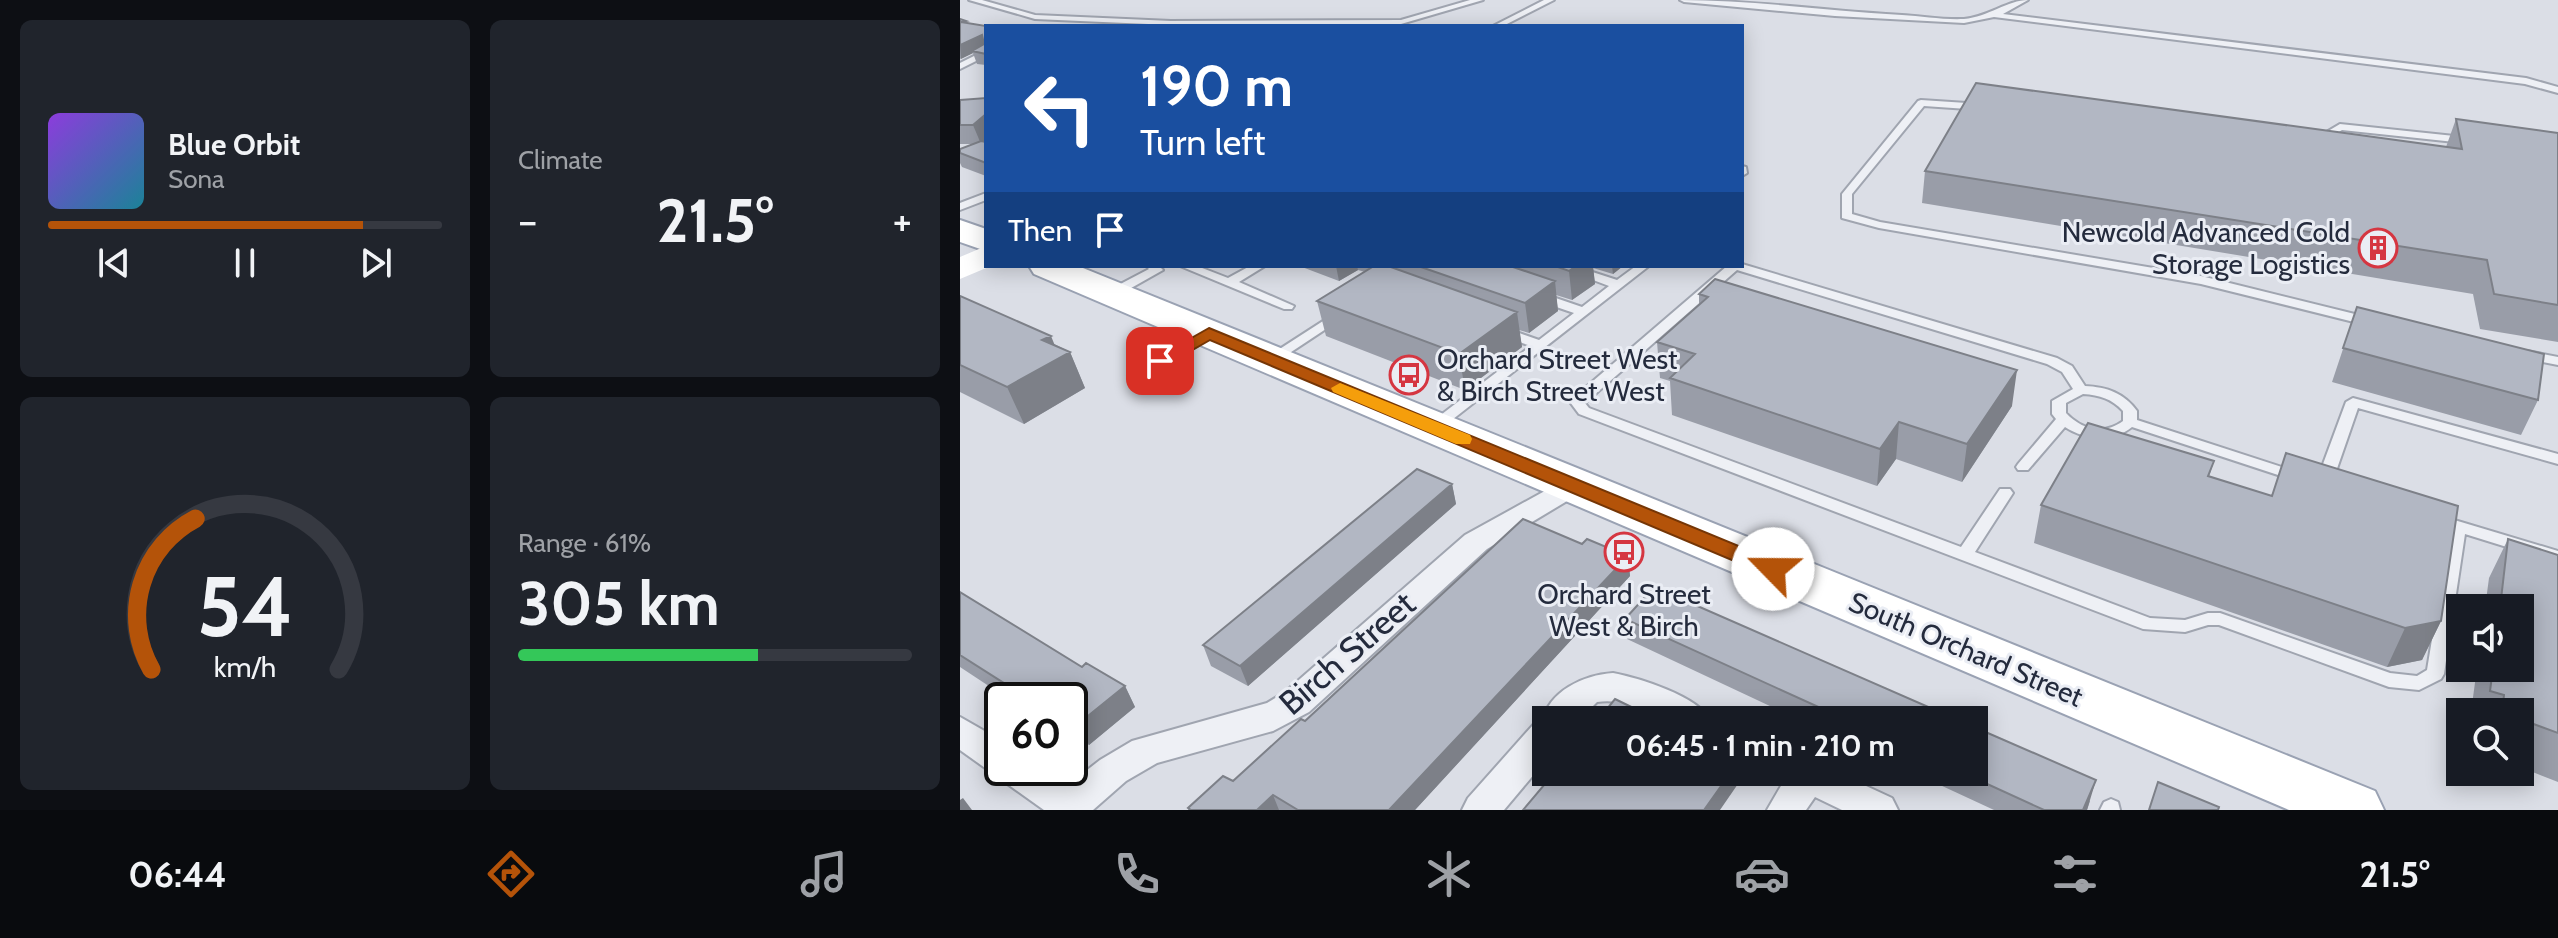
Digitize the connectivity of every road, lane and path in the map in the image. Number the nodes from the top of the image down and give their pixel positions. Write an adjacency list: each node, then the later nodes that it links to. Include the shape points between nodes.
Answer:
1 (973, 0): 2 (lane, via 1035,17 1171,23 1401,22)
2 (1479, 0)
3 (1550, 0): 7 (lane)
4 (1684, 0): 6 (lane, via 1934,21)
5 (2024, 0): 6 (lane)
6 (1994, 15): 10 (lane, via 2526,81)
7 (1501, 24)
8 (984, 54): 9 (lane)
9 (960, 66)
10 (2558, 90)
11 (1994, 109): 35 (lane, via 1921,103 1847,194 1846,216 2201,280)
12 (2483, 143): 13 (lane, via 2340,127)
13 (2306, 146)
14 (984, 197): 15 (lane)
15 (960, 207)
16 (960, 230): 17 (main road)
17 (984, 240)
18 (984, 257): 27 (main road)
19 (1052, 268): 31 (main road, South Orchard Street)
20 (1156, 268): 31 (lane)
21 (1191, 268): 28 (lane)
22 (1255, 268): 28 (lane)
23 (1568, 268): 29 (lane)
24 (1640, 268): 29 (lane)
25 (1734, 268): 53 (lane, via 1577,402 1584,411)
26 (1742, 268): 43 (lane, via 2016,357 2052,361 2067,369)
27 (960, 269)
28 (1229, 283): 32 (lane)
29 (1618, 285): 34 (lane)
30 (1524, 291): 34 (lane)
31 (1112, 293): 37 (main road, South Orchard Street)
32 (1288, 306)
33 (1344, 312): 40 (lane)
34 (1584, 312): 38 (lane)
35 (2385, 327)
36 (1496, 329): 38 (lane)
37 (1209, 333): 40 (main road, South Orchard Street); 42 (lane)
38 (1540, 345): 46 (lane)
39 (2515, 352): 41 (lane)
40 (1270, 359): 46 (main road, South Orchard Street)
41 (2558, 361)
42 (1135, 375)
43 (2081, 390): 44 (lane, via 2059,401); 45 (lane, via 2119,399 2130,411)
44 (2063, 420): 45 (lane, via 2082,431 2106,434); 48 (lane)
45 (2130, 422): 47 (lane, via 2331,487 2353,402)
46 (1434, 427): 49 (main road, South Orchard Street)
47 (2558, 459)
48 (2023, 467)
49 (1572, 485): 63 (street, Birch Street, via 1476,542 1277,715 1236,731 1173,742 1141,754); 67 (main road, South Orchard Street)
50 (2005, 493): 53 (lane)
51 (2431, 518): 52 (lane)
52 (2458, 526): 53 (lane, via 2435,674 2419,683 2389,680 2220,619 2185,626 2149,624); 54 (lane)
53 (1965, 554)
54 (2558, 557)
55 (1572, 706): 56 (street, via 1585,692 1615,686)
56 (1664, 706)
57 (960, 731): 58 (street)
58 (984, 748)
59 (1532, 751): 64 (street)
60 (1038, 786): 63 (street)
61 (1798, 786): 65 (street)
62 (1829, 786): 66 (street)
63 (1069, 809)
64 (1481, 810)
65 (1786, 810)
66 (1879, 810)
67 (2354, 810)

